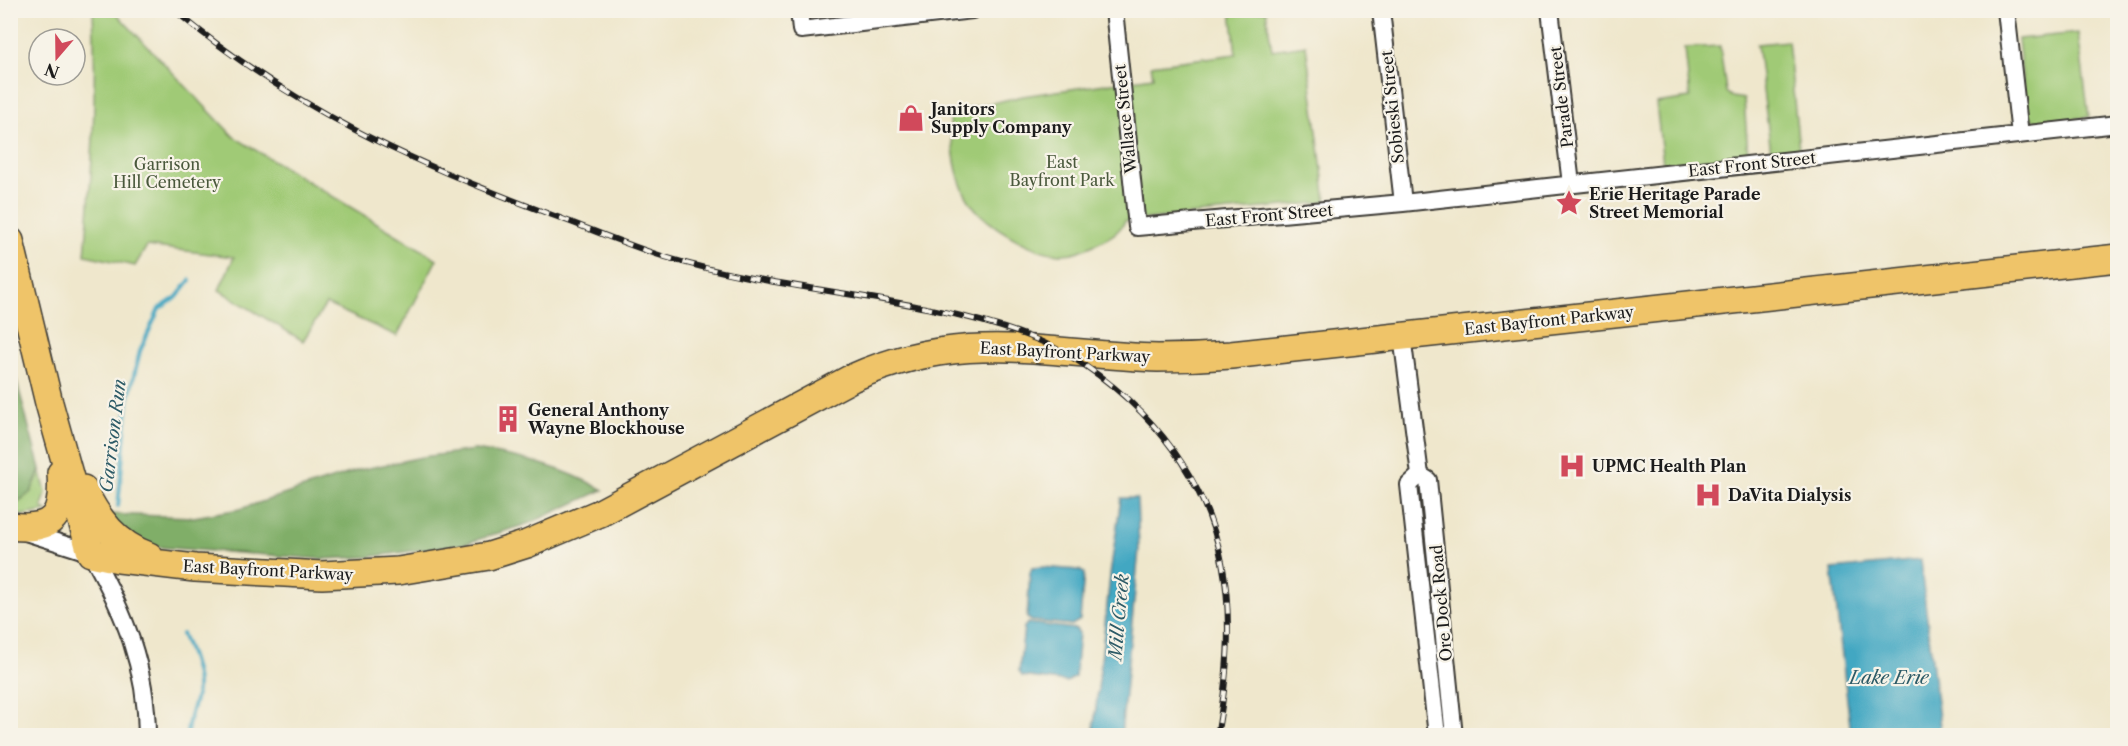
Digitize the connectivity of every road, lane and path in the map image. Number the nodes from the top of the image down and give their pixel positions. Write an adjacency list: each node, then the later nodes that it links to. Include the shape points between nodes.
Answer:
1 (799, 10): 2 (street, via 801,30)
2 (972, 10)
3 (1114, 10): 11 (street, Wallace Street)
4 (1382, 10): 10 (street, Sobieski Street)
5 (1550, 10): 9 (street, Parade Street)
6 (2006, 10): 8 (street)
7 (2118, 124): 8 (street, East Front Street)
8 (2020, 135): 9 (street, East Front Street)
9 (1571, 184): 10 (street, East Front Street)
10 (1403, 203): 11 (street, East Front Street)
11 (1137, 227)
12 (10, 241): 15 (highway)
13 (2118, 258): 14 (highway, East Bayfront Parkway)
14 (1402, 336): 16 (street, Ore Dock Road); 19 (highway, East Bayfront Parkway, via 1193,357 1156,358 1017,346 935,351 852,378 600,513 489,556 359,574)
15 (58, 436): 17 (highway, via 62,487 59,511 38,528); 18 (highway); 19 (highway, via 87,496 113,535 139,552)
16 (1420, 475): 21 (street, Ore Dock Road, via 1409,484); 22 (street, Ore Dock Road, via 1428,480)
17 (10, 527): 18 (street)
18 (92, 553): 19 (highway, East Bayfront Parkway); 20 (street, via 111,589 138,659 146,697)
19 (175, 566)
20 (147, 735)
21 (1437, 735)
22 (1454, 735)

